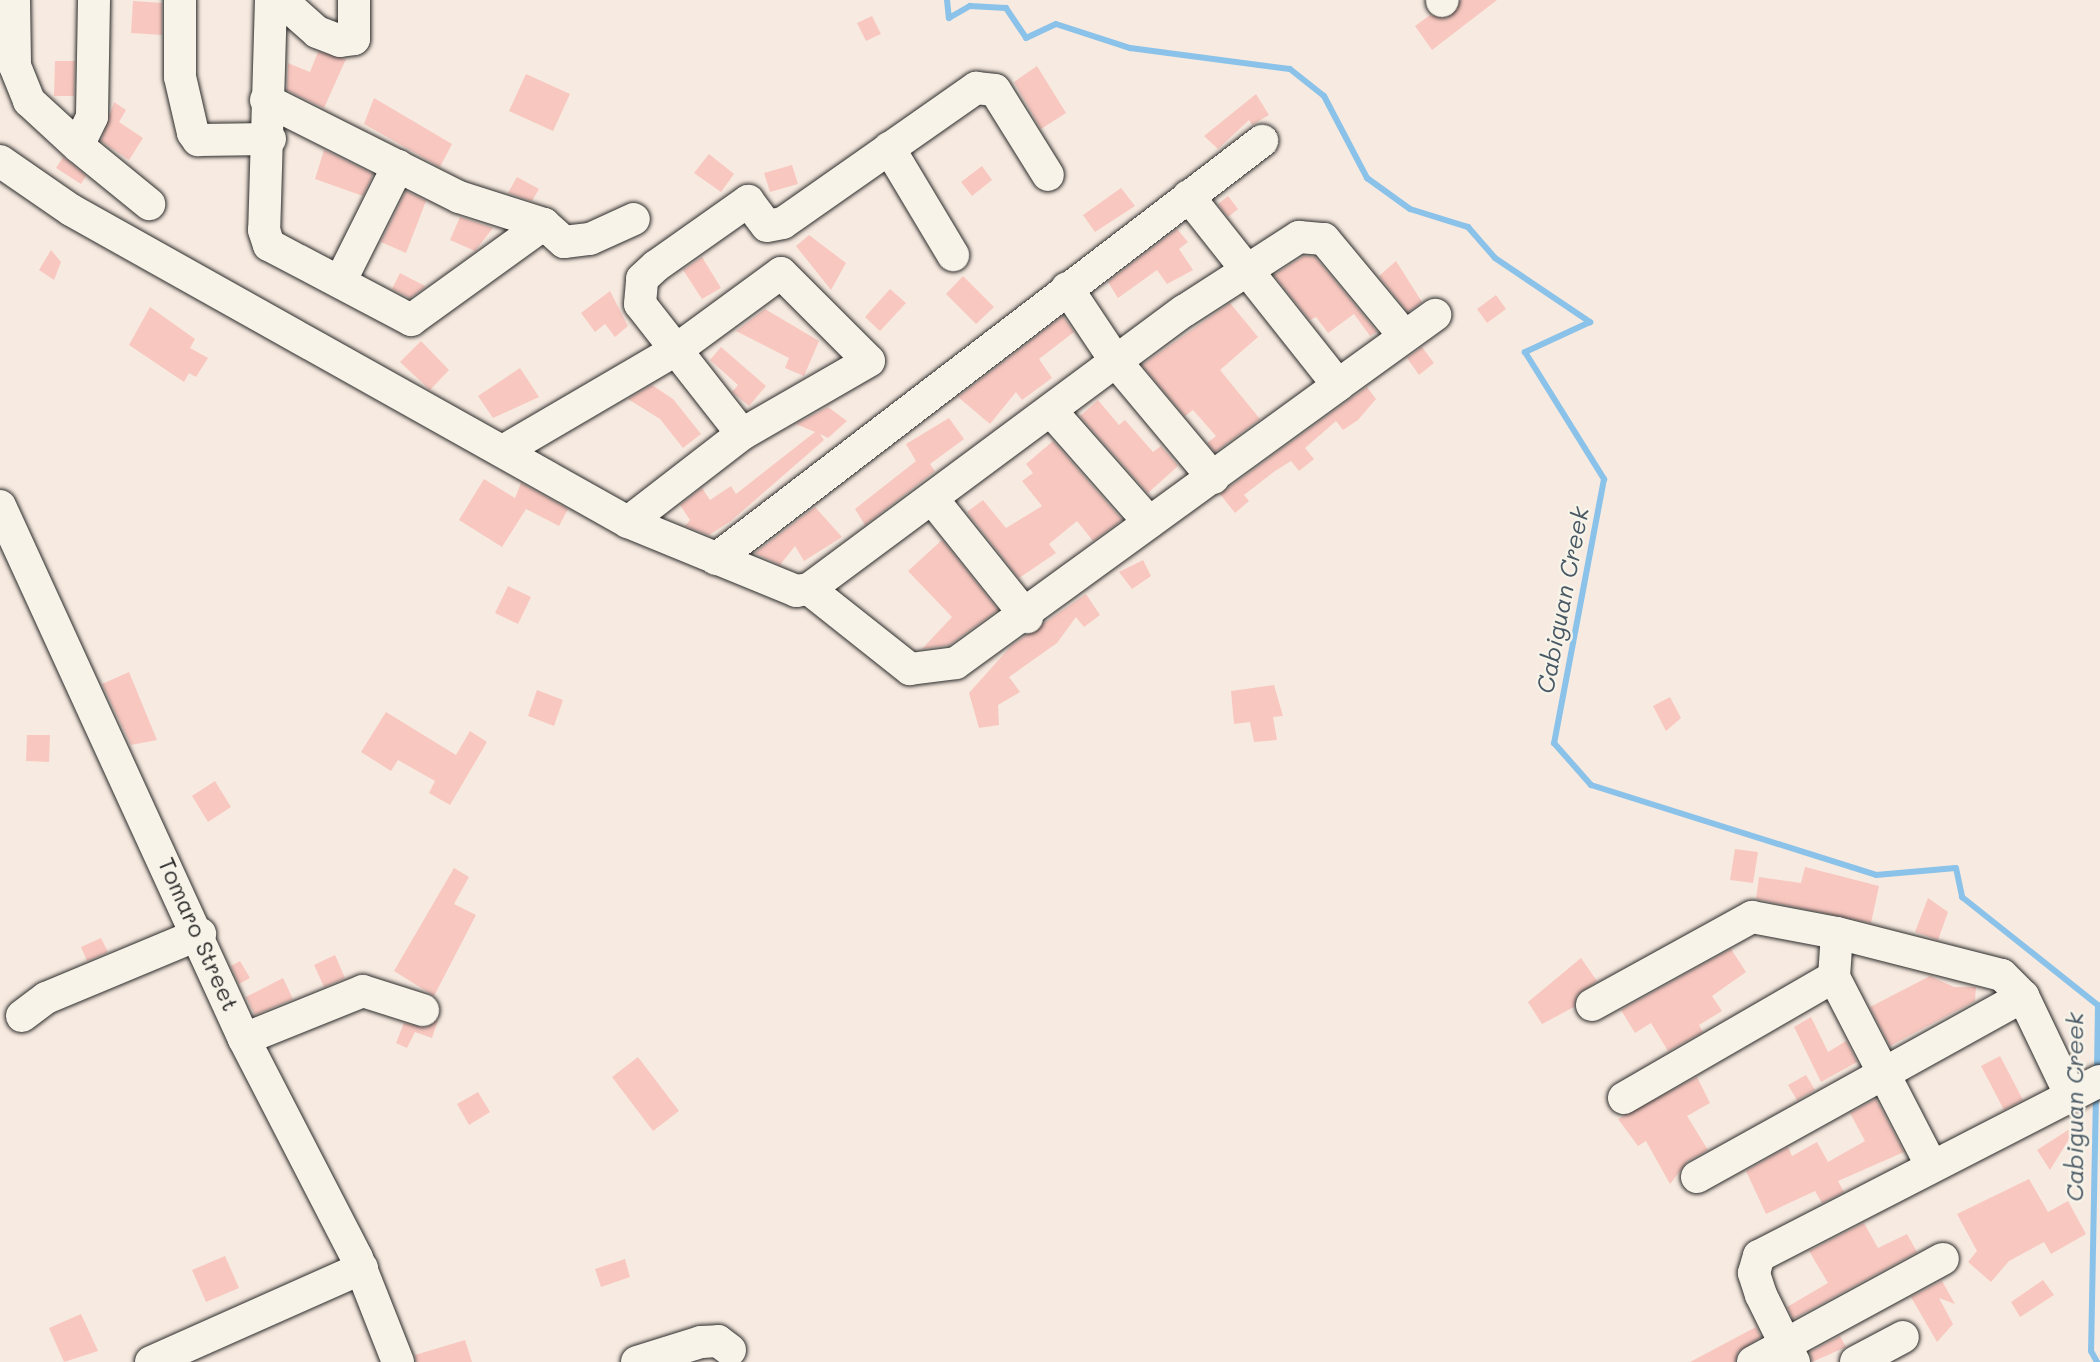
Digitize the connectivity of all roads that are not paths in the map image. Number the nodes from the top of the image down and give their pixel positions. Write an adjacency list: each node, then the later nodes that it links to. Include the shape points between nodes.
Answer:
1 (14, 0): 10 (street, via 15,66 29,101)
2 (94, 0): 10 (street, via 92,117)
3 (180, 0): 8 (street, via 180,77 198,141)
4 (271, 0): 7 (street)
5 (281, 0): 6 (street, via 317,32 340,41 354,39)
6 (354, 0)
7 (267, 100): 8 (street); 13 (street)
8 (270, 139): 21 (street, via 265,240)
9 (1262, 141): 15 (street)
10 (78, 146): 16 (street)
11 (890, 148): 14 (street, via 976,88 995,90); 19 (street); 25 (street, via 783,223 767,226 748,201 642,279 640,304)
12 (0, 161): 30 (street, via 71,210)
13 (398, 166): 18 (street, via 459,197); 21 (street)
14 (1048, 175)
15 (1188, 196): 20 (street); 22 (street)
16 (149, 204)
17 (634, 219): 18 (street, via 578,243 565,242)
18 (544, 224): 21 (street, via 417,320)
19 (953, 255)
20 (1247, 272): 24 (street, via 1300,237 1318,235); 26 (street); 27 (street)
21 (340, 282)
22 (1067, 288): 26 (street); 36 (street)
23 (1435, 315): 24 (street)
24 (1403, 334): 27 (street)
25 (676, 350): 29 (street); 29 (street, via 781,273 869,361); 30 (street)
26 (1117, 363): 28 (street); 31 (street)
27 (1338, 385): 31 (street)
28 (1052, 412): 32 (street); 35 (street)
29 (742, 434): 34 (street)
30 (503, 451): 34 (street)
31 (1213, 478): 35 (street)
32 (934, 501): 37 (street); 38 (street)
33 (0, 506): 40 (street, Tomaro Street)
34 (628, 522): 36 (street)
35 (1149, 522): 38 (street)
36 (716, 559): 37 (street, via 779,588)
37 (809, 589): 38 (street, via 910,669 943,668 973,656)
38 (1027, 617)
39 (1837, 933): 41 (street); 42 (street, via 1969,962 2002,975); 43 (street, via 1752,917)
40 (200, 934): 45 (street, via 46,998); 46 (street, Tomaro Street)
41 (1834, 977): 47 (street); 49 (street)
42 (2023, 996): 47 (street); 48 (street)
43 (1592, 1005)
44 (423, 1010): 46 (street, via 363,991)
45 (22, 1016)
46 (244, 1039): 53 (street, Tomaro Street)
47 (1887, 1077): 50 (street); 51 (street)
48 (2085, 1087): 50 (street)
49 (1624, 1098)
50 (1931, 1165): 56 (street, via 1759,1256 1754,1273)
51 (1697, 1177)
52 (1943, 1259): 56 (street)
53 (362, 1268): 57 (street); 58 (street, Tomaro Street)
54 (1903, 1336): 61 (street)
55 (730, 1350): 59 (street, via 718,1342 701,1342)
56 (1789, 1353): 60 (street)
57 (151, 1362)
58 (398, 1362)
59 (637, 1362)
60 (1753, 1362)
61 (1856, 1362)

